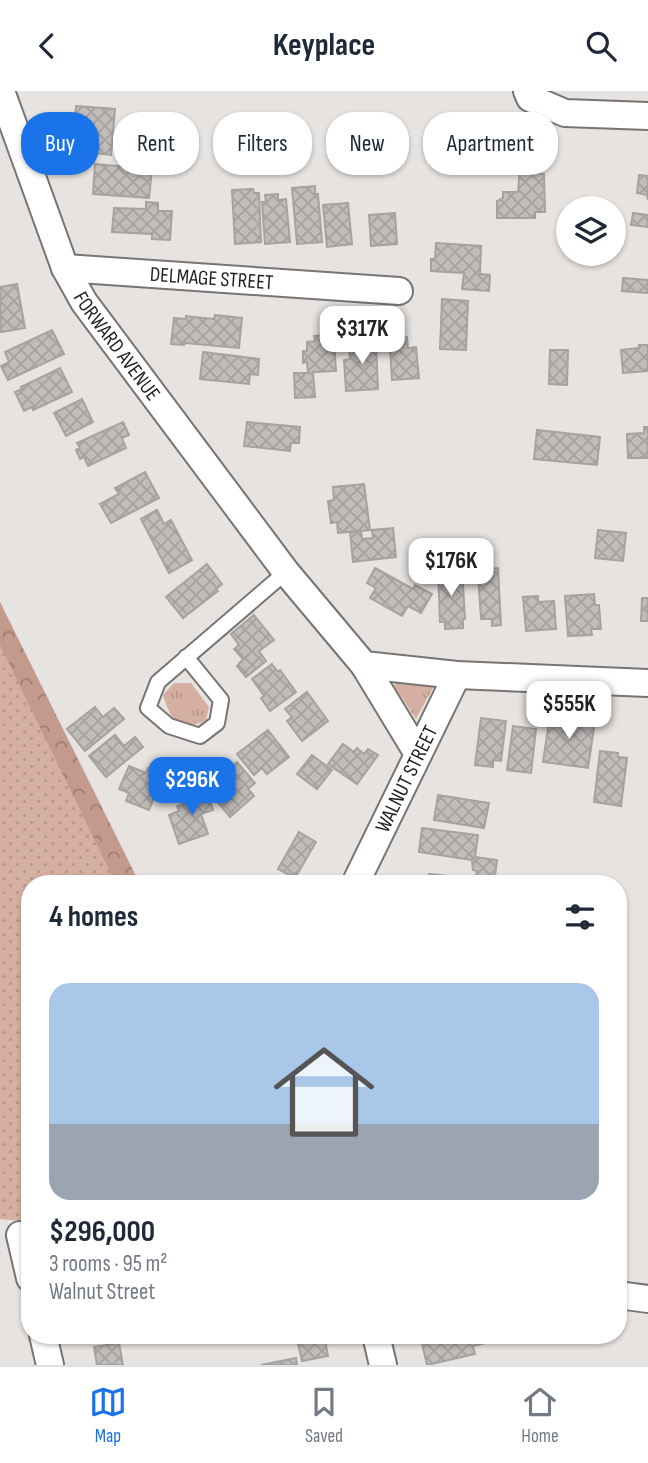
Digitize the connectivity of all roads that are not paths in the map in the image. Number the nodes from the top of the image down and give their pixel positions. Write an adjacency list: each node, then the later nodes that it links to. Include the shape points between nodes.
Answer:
1 (1, 91): 4 (street, FORWARD AVENUE)
2 (527, 91): 3 (street, via 530,98 565,113)
3 (648, 116)
4 (65, 268): 5 (street, DELMAGE STREET); 6 (street, FORWARD AVENUE, via 84,302)
5 (399, 291)
6 (286, 572): 7 (lane); 8 (street, FORWARD AVENUE)
7 (186, 657): 7 (lane, via 158,682 148,708 169,726 200,736 217,723 220,700)
8 (364, 665): 9 (street); 11 (street, FORWARD AVENUE)
9 (457, 675): 10 (street); 11 (street, WALNUT STREET)
10 (648, 683)
11 (418, 754): 12 (street, WALNUT STREET)
12 (359, 875)
13 (627, 1296): 14 (street)
14 (648, 1299)
15 (45, 1344): 17 (street)
16 (378, 1344): 18 (street)
17 (50, 1365)
18 (383, 1365)

